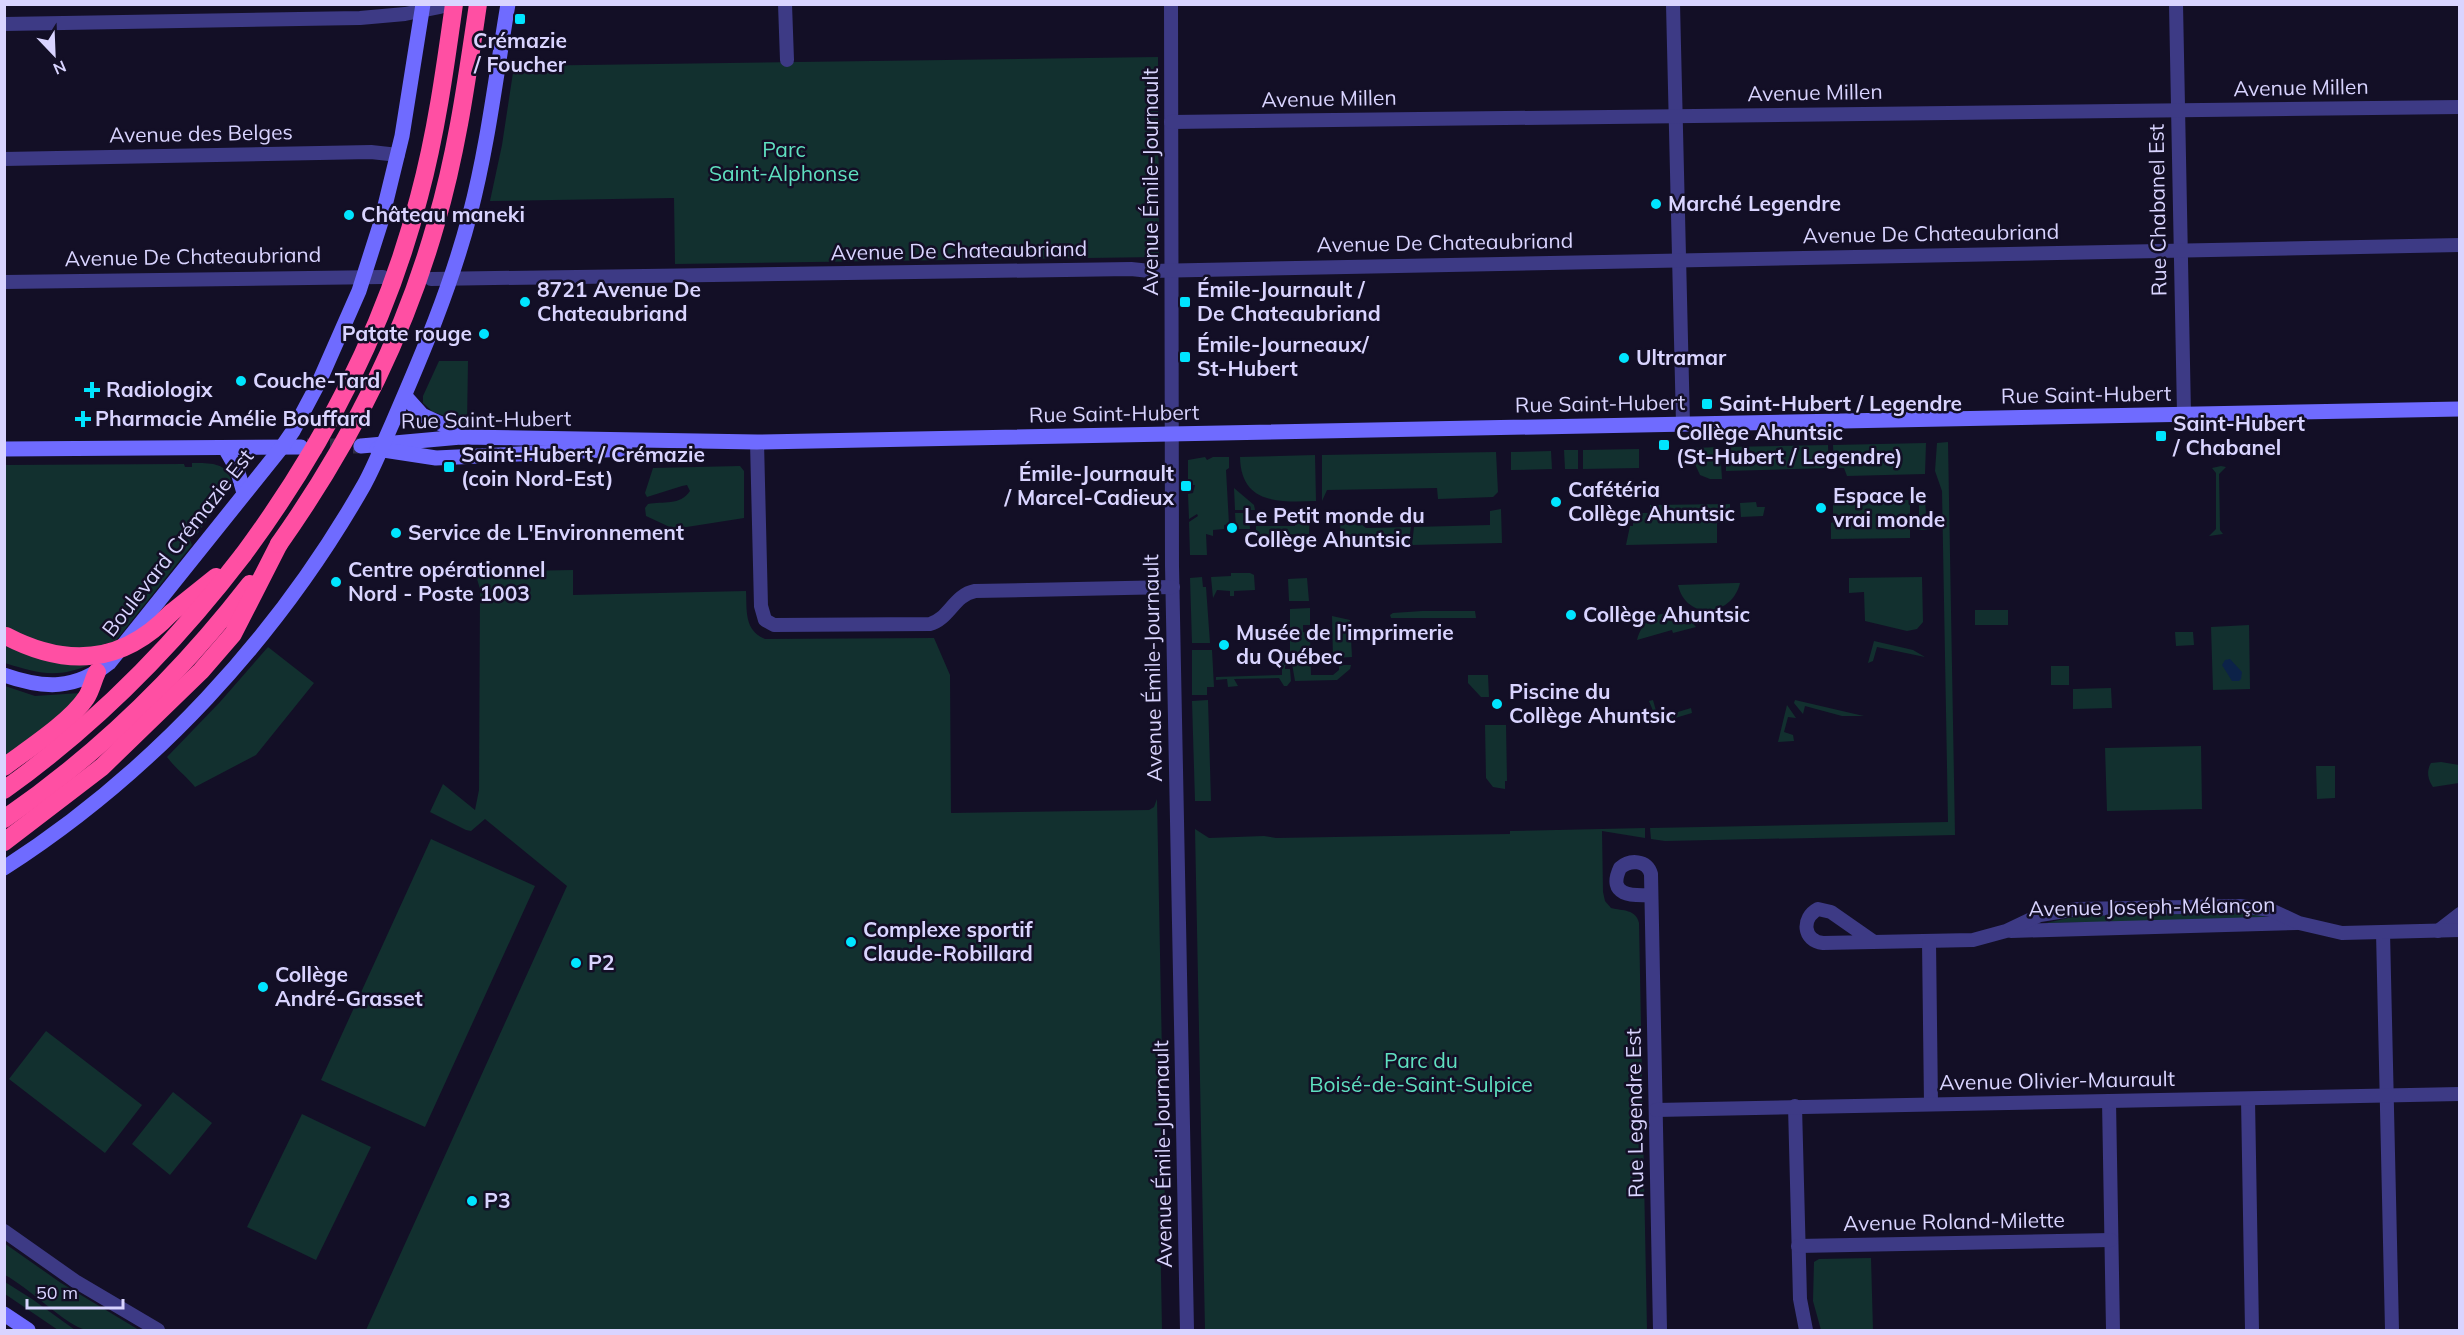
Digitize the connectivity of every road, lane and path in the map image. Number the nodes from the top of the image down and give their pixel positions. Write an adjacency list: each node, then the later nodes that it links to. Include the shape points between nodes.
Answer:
1 (478, 4): 39 (highway, bridge, via 456,140 418,281 360,415)
2 (508, 4): 23 (main road, via 484,152)
3 (785, 4): 10 (street)
4 (1171, 4): 14 (street, Avenue Émile-Journault)
5 (1673, 4): 13 (street)
6 (2176, 4): 12 (street, Rue Chabanel Est)
7 (447, 6): 8 (street); 40 (highway, bridge, via 441,89 425,176 390,292 332,420)
8 (422, 8): 9 (street, via 405,14 360,18); 15 (main road, Boulevard Crémazie Est)
9 (4, 24)
10 (787, 60)
11 (2460, 107): 12 (street, Avenue Millen)
12 (2177, 110): 13 (street, Avenue Millen); 18 (street, Rue Chabanel Est)
13 (1676, 116): 14 (street, Avenue Millen); 19 (street)
14 (1171, 122): 20 (street, Avenue Émile-Journault)
15 (398, 155): 16 (street, Avenue des Belges, via 371,152); 21 (main road, Boulevard Crémazie Est)
16 (4, 159)
17 (2460, 244): 18 (street, Avenue De Chateaubriand)
18 (2181, 250): 19 (street, Avenue De Chateaubriand); 28 (street, Rue Chabanel Est)
19 (1679, 259): 20 (street, Avenue De Chateaubriand); 29 (street)
20 (1173, 270): 23 (street, Avenue De Chateaubriand); 30 (street, Avenue Émile-Journault)
21 (364, 276): 22 (street, Avenue De Chateaubriand); 25 (street, Avenue De Chateaubriand); 33 (main road, Boulevard Crémazie Est, via 319,382)
22 (383, 277)
23 (450, 278): 24 (street, Avenue De Chateaubriand); 26 (main road)
24 (431, 279)
25 (4, 282)
26 (405, 396): 31 (main road, via 422,415); 35 (main road)
27 (2460, 408): 28 (main road, Rue Saint-Hubert)
28 (2184, 414): 29 (main road, Rue Saint-Hubert)
29 (1683, 424): 30 (main road, Rue Saint-Hubert)
30 (1171, 434): 32 (main road, Rue Saint-Hubert); 41 (street, Avenue Émile-Journault)
31 (461, 437): 32 (main road, Rue Saint-Hubert); 35 (main road, Rue Saint-Hubert)
32 (750, 442): 35 (main road, Rue Saint-Hubert, via 436,458); 41 (street, via 761,606 765,620 774,625 933,624 965,594 975,591)
33 (282, 447): 34 (main road); 36 (main road); 38 (main road, Boulevard Crémazie Est)
34 (301, 447)
35 (382, 447): 49 (main road, via 351,507 301,582 218,685 128,775 64,827)
36 (225, 448): 37 (main road); 38 (main road)
37 (4, 449)
38 (244, 493): 43 (main road, Boulevard Crémazie Est, via 120,652)
39 (279, 544): 47 (highway, via 208,635 153,693 81,760); 48 (highway, via 234,634 201,671 102,767)
40 (243, 555): 42 (highway, bridge, via 153,631 123,649 97,656 57,656); 46 (highway, via 139,676 59,748)
41 (1173, 587): 72 (street, Avenue Émile-Journault)
42 (4, 636)
43 (97, 672): 44 (main road, Boulevard Crémazie Est, via 75,682 46,685); 45 (highway, via 87,697 58,726)
44 (4, 675)
45 (4, 767)
46 (4, 790)
47 (4, 819)
48 (10, 838)
49 (4, 868)
50 (1651, 895): 65 (street, Rue Legendre Est)
51 (2460, 914): 55 (street)
52 (2299, 923): 54 (street, Avenue Joseph-Mélançon); 54 (street, Avenue Joseph-Mélançon, via 2271,910 2240,906 2077,909 2040,915); 56 (street, Avenue Joseph-Mélançon, via 2342,933)
53 (2460, 930): 55 (street, Avenue Joseph-Mélançon)
54 (2006, 931): 58 (street, Avenue Joseph-Mélançon, via 1973,940)
55 (2438, 931): 56 (street, Avenue Joseph-Mélançon)
56 (2383, 932): 60 (street)
57 (1874, 942): 58 (street, Avenue Joseph-Mélançon)
58 (1929, 942): 63 (street)
59 (2460, 1094): 60 (street, Avenue Olivier-Maurault)
60 (2386, 1096): 61 (street, Avenue Olivier-Maurault); 77 (street)
61 (2248, 1099): 62 (street, Avenue Olivier-Maurault); 76 (street)
62 (2109, 1101): 63 (street, Avenue Olivier-Maurault); 67 (street)
63 (1931, 1104): 64 (street, Avenue Olivier-Maurault)
64 (1795, 1106): 65 (street, Avenue Olivier-Maurault); 68 (street)
65 (1656, 1110): 73 (street, Rue Legendre Est)
66 (4, 1231): 71 (street, via 75,1281)
67 (2111, 1240): 68 (street, Avenue Roland-Milette); 75 (street)
68 (1798, 1245): 74 (street, via 1800,1307)
69 (4, 1314): 70 (main road)
70 (28, 1330)
71 (158, 1330)
72 (1187, 1330)
73 (1660, 1330)
74 (1806, 1330)
75 (2113, 1330)
76 (2252, 1330)
77 (2392, 1330)

